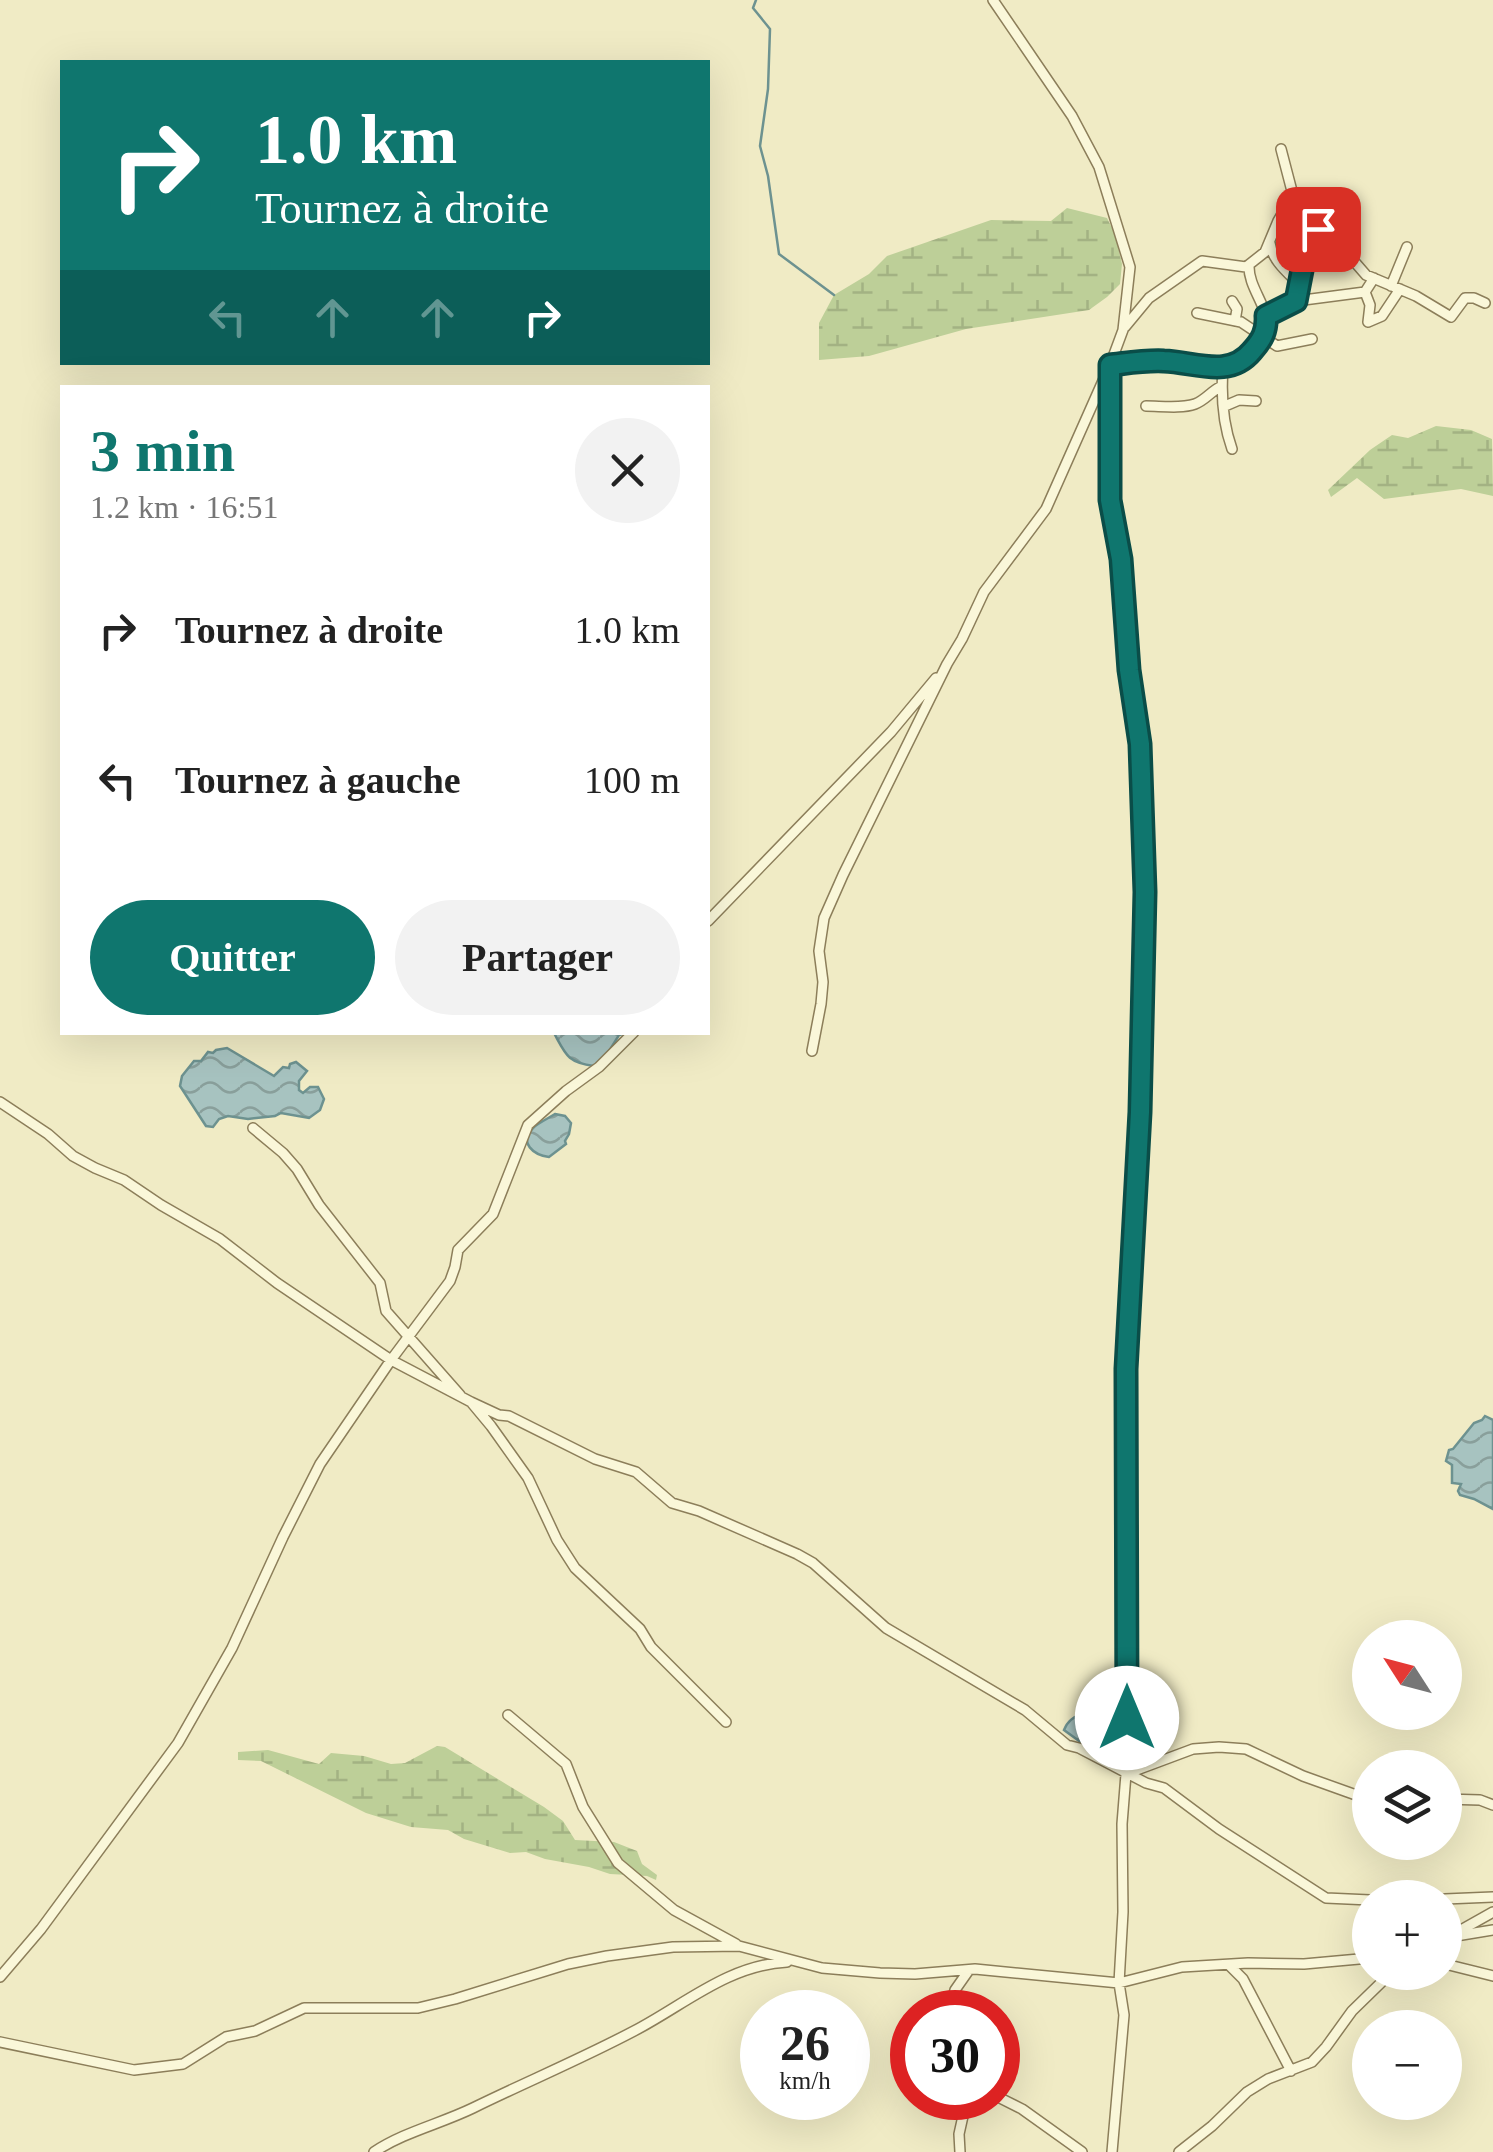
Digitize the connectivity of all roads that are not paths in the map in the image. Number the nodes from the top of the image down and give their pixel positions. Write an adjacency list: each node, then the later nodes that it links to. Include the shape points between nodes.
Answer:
1 (993, 0): 18 (street, via 1099,167 1130,267)
2 (1281, 148): 3 (street)
3 (1293, 195): 4 (street); 5 (street)
4 (1318, 229): 8 (street); 9 (street)
5 (1270, 240): 7 (street); 9 (street, via 1277,261)
6 (1407, 246): 10 (street)
7 (1249, 265): 16 (street); 18 (street, via 1202,262 1148,298)
8 (1374, 278): 10 (street); 11 (street)
9 (1298, 284): 13 (street)
10 (1396, 287): 11 (street, via 1382,316 1368,322); 14 (street, via 1451,317 1465,298)
11 (1366, 292): 13 (street)
12 (1232, 300): 17 (street)
13 (1296, 301): 16 (street)
14 (1484, 304)
15 (1197, 313): 17 (street)
16 (1266, 316): 19 (street)
17 (1235, 321): 19 (street)
18 (1123, 330): 21 (street)
19 (1263, 338): 20 (street, via 1277,346); 22 (street, via 1245,359)
20 (1312, 339)
21 (1110, 365): 22 (street, via 1160,360); 28 (street, via 1046,509 984,592); 42 (street, via 1110,500 1140,744 1145,892 1126,1369)
22 (1224, 367): 23 (street)
23 (1222, 386): 25 (street, via 1196,404); 26 (street)
24 (1256, 401): 26 (street)
25 (1146, 406)
26 (1225, 406): 27 (street)
27 (1232, 450)
28 (947, 664): 29 (street, via 891,732); 31 (street, via 824,918)
29 (710, 918)
30 (631, 1035): 34 (street, via 528,1125 493,1214 458,1250 450,1282)
31 (812, 1051)
32 (0, 1102): 35 (street, via 73,1156 220,1239)
33 (252, 1128): 34 (street, via 297,1169 380,1283 386,1310)
34 (409, 1336): 35 (street); 36 (street)
35 (391, 1360): 36 (street); 60 (street, via 320,1464 178,1744)
36 (460, 1395): 37 (street)
37 (471, 1402): 39 (street); 41 (street, via 528,1478 575,1568)
38 (508, 1404): 39 (street)
39 (499, 1415): 42 (street, via 594,1460 636,1472 672,1503 813,1563 886,1628 1025,1710 1066,1745)
40 (508, 1715): 53 (street, via 566,1764 618,1863 674,1910)
41 (726, 1722)
42 (1126, 1774): 43 (street, via 1193,1750 1246,1749); 48 (street, via 1164,1788 1326,1898); 61 (street)
43 (1352, 1794)
44 (1462, 1798): 45 (street)
45 (1493, 1805)
46 (1493, 1897): 47 (street)
47 (1462, 1898)
48 (1352, 1899)
49 (1493, 1912): 50 (street)
50 (1462, 1930)
51 (1493, 1930): 52 (street)
52 (1462, 1936)
53 (739, 1946): 55 (street); 64 (street, via 607,1956 418,2008 304,2008 226,2037 183,2064 156,2068 134,2070)
54 (1352, 1960): 56 (street)
55 (794, 1962): 58 (street, via 880,1973); 68 (street, via 750,1967 634,2031)
56 (1229, 1965): 61 (street, via 1182,1967); 65 (street)
57 (1462, 1968): 59 (street)
58 (969, 1970): 61 (street); 62 (street)
59 (1493, 1976)
60 (0, 1978)
61 (1119, 1983): 71 (street, via 1124,2015)
62 (956, 1990)
63 (1374, 1990): 65 (street, via 1312,2062)
64 (0, 2042)
65 (1291, 2070): 72 (street, via 1246,2092)
66 (1020, 2109): 70 (street)
67 (962, 2120): 69 (street)
68 (374, 2152)
69 (960, 2152)
70 (1082, 2152)
71 (1112, 2152)
72 (1179, 2152)

